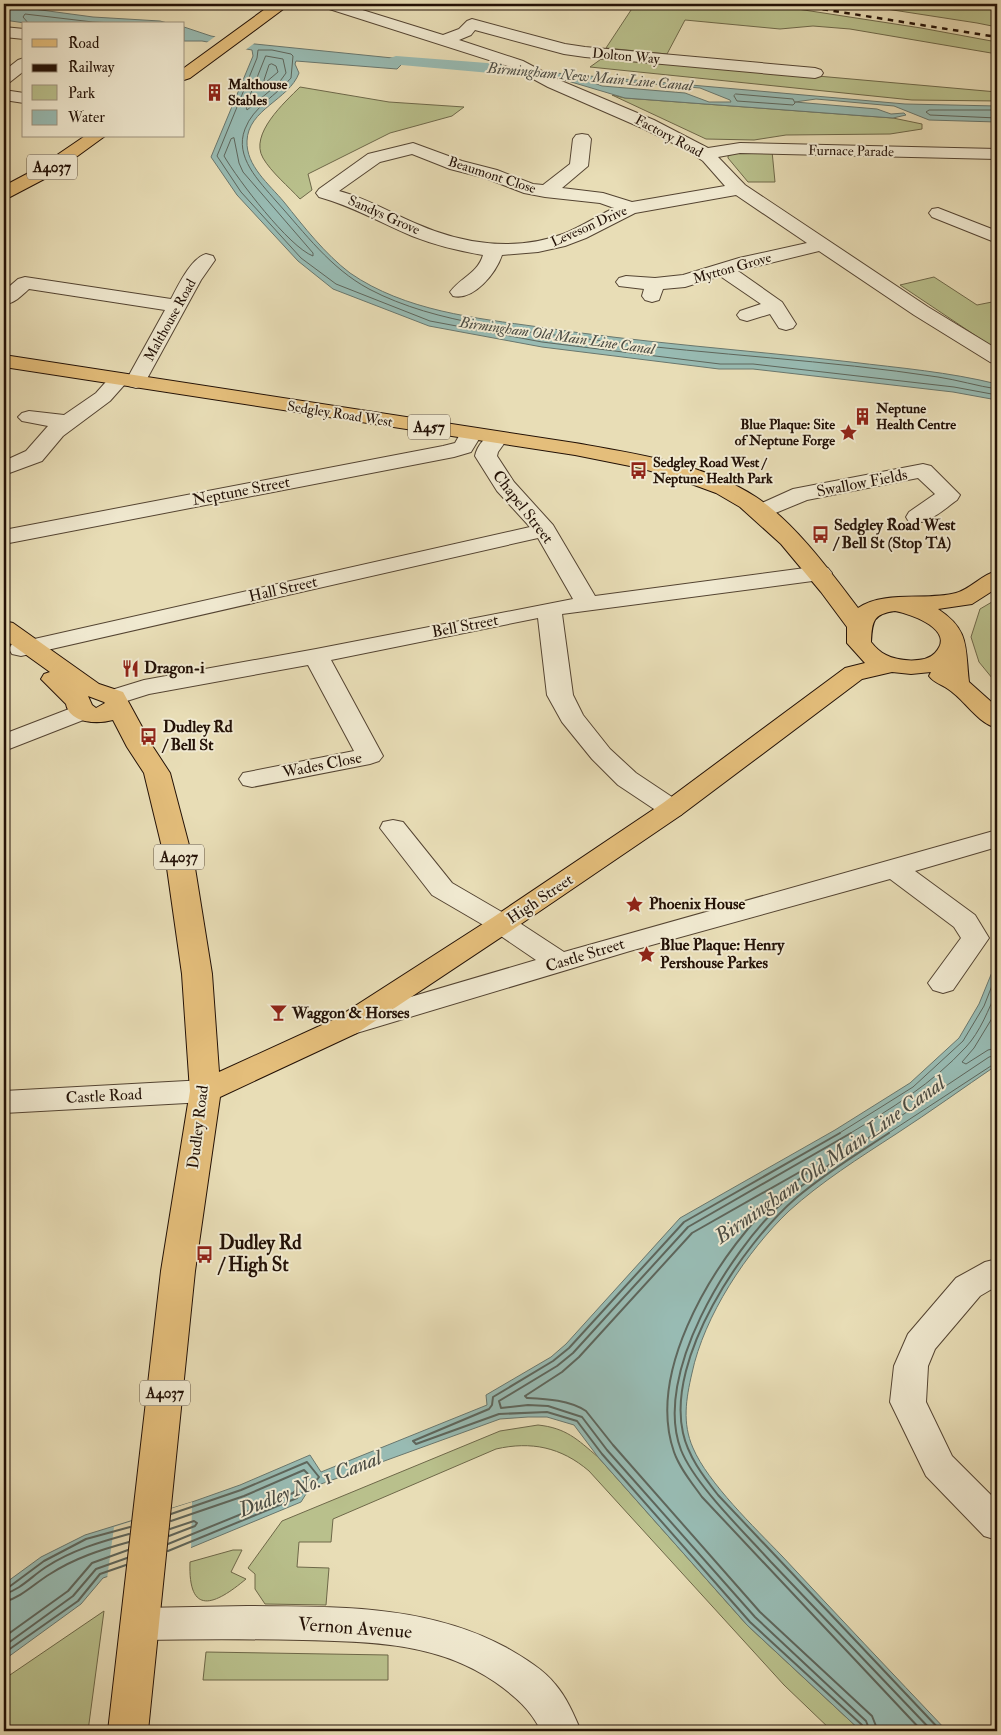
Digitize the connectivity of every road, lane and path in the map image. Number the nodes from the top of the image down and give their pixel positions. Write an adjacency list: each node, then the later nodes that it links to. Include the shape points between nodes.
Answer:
1 (282, 4): 9 (main road)
2 (328, 4): 5 (street, Factory Road)
3 (4, 32): 4 (street)
4 (22, 34)
5 (446, 40): 8 (street, Dolton Way, via 465,32 472,24 564,49); 18 (street, Factory Road, via 517,64 640,119)
6 (756, 50): 8 (street)
7 (22, 65): 11 (street)
8 (748, 66): 10 (street, Dolton Way)
9 (185, 73)
10 (814, 73)
11 (4, 79)
12 (4, 95): 13 (street)
13 (22, 98)
14 (94, 138): 22 (main road, A4037, via 44,172)
15 (582, 140): 21 (street, via 579,166)
16 (438, 142): 17 (street, Beaumont Close)
17 (405, 149): 21 (street, Beaumont Close); 27 (street, Sandys Grove, via 374,158 325,193 344,197 449,242)
18 (706, 154): 19 (street, Furnace Parade, via 740,148); 20 (street, Factory Road)
19 (997, 154)
20 (739, 190): 23 (street, Leveson Drive); 26 (street, Factory Road)
21 (545, 192): 23 (street, Beaumont Close, via 603,198)
22 (4, 193)
23 (631, 208): 27 (street, Leveson Drive, via 560,242 537,248)
24 (938, 213): 25 (street)
25 (989, 232)
26 (821, 245): 29 (street, Mytton Grove); 37 (street, Factory Road)
27 (494, 250): 31 (street, via 483,274)
28 (206, 260): 33 (street, Malthouse Road)
29 (724, 270): 30 (street, Mytton Grove, via 653,290); 34 (street)
30 (626, 282)
31 (460, 292)
32 (6, 299): 33 (street, via 25,283)
33 (176, 306): 39 (street, Malthouse Road)
34 (775, 306): 35 (street); 36 (street)
35 (747, 315)
36 (786, 324)
37 (997, 358)
38 (4, 361): 39 (main road, Sedgley Road West / A457)
39 (127, 381): 41 (street, Malthouse Road); 42 (main road, Sedgley Road West / A457)
40 (29, 416): 41 (street)
41 (67, 422): 44 (street, Malthouse Road, via 34,456)
42 (470, 434): 43 (main road, Sedgley Road West / A457); 48 (street, Neptune Street, via 463,446 446,452)
43 (497, 438): 45 (main road, Sedgley Road West / A457, via 575,449 685,474 744,499); 47 (street, Chapel Street, via 486,456 505,486)
44 (4, 469)
45 (761, 512): 46 (street, Swallow Fields, via 801,494 923,471 949,495); 49 (main road, Sedgley Road West / A457)
46 (917, 517)
47 (545, 530): 52 (street, Chapel Street); 59 (street, Hall Street)
48 (4, 537)
49 (820, 573): 52 (street, Bell Street); 53 (main road, Sedgley Road West / A457); 57 (main road, Sedgley Road West / A457)
50 (997, 578): 51 (main road)
51 (964, 599): 53 (main road); 58 (main road)
52 (587, 603): 54 (street, Bell Street)
53 (894, 605): 57 (main road, via 871,609 862,615); 58 (main road, A457, via 931,614)
54 (549, 609): 60 (street, Bell Street); 69 (street, via 560,695 571,717 601,754 627,778)
55 (4, 628): 59 (main road, Dudley Road / A4037)
56 (4, 633): 59 (main road, Dudley Road / A4037)
57 (858, 634): 61 (main road, A457, via 876,660); 63 (main road)
58 (950, 636): 62 (main road, A457, via 943,658); 64 (main road)
59 (26, 648): 65 (main road, Dudley Road / A4037)
60 (316, 656): 65 (street, Bell Street, via 144,687); 68 (street, Wades Close, via 370,756)
61 (892, 665): 62 (main road, A457); 63 (main road, High Street)
62 (920, 666): 64 (main road, A457)
63 (854, 673): 69 (main road, High Street)
64 (958, 684): 66 (main road, A457)
65 (99, 704): 67 (street, Bell Street); 77 (main road, Dudley Road / A4037, via 140,747 157,773 181,868 197,974)
66 (997, 720)
67 (4, 743)
68 (252, 779)
69 (672, 809): 73 (main road, High Street)
70 (393, 828): 73 (street, via 442,889)
71 (997, 838): 72 (street, Castle Street)
72 (894, 869): 74 (street, Castle Street); 75 (street, via 965,921 975,938)
73 (502, 924): 74 (street); 76 (main road, High Street)
74 (560, 963): 76 (street, Castle Street)
75 (943, 983)
76 (346, 1026): 77 (main road, High Street)
77 (205, 1091): 78 (street, Castle Road); 81 (main road, Dudley Road / A4037, via 178,1270)
78 (4, 1102)
79 (997, 1270): 80 (street, via 968,1288 920,1343 911,1366 908,1402 939,1466)
80 (997, 1525)
81 (142, 1608): 82 (main road, A4037); 83 (street, Vernon Avenue, via 243,1621 414,1631 472,1650 504,1666 537,1690)
82 (128, 1731)
83 (561, 1731)

